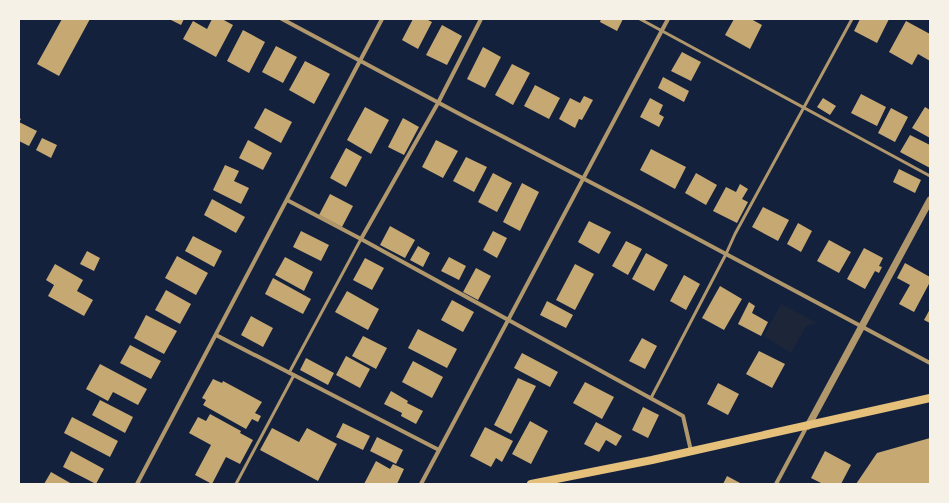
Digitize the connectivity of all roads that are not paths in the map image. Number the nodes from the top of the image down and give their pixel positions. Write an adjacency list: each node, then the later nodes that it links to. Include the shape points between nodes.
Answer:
1 (282, 19): 8 (street)
2 (382, 19): 8 (street)
3 (481, 19): 9 (street)
4 (640, 19): 7 (lane)
5 (668, 19): 7 (street)
6 (852, 19): 10 (lane)
7 (662, 31): 10 (lane); 12 (street)
8 (360, 62): 9 (street); 13 (street)
9 (438, 103): 12 (street); 15 (street)
10 (804, 108): 11 (lane); 16 (lane)
11 (930, 176)
12 (584, 179): 16 (street); 17 (street)
13 (287, 200): 15 (street); 19 (street)
14 (930, 200): 18 (street)
15 (361, 239): 17 (street); 21 (lane)
16 (726, 254): 18 (street); 22 (lane)
17 (509, 319): 22 (street); 25 (street)
18 (862, 326): 20 (street); 24 (street)
19 (216, 335): 21 (street); 27 (street)
20 (930, 363)
21 (291, 374): 25 (street); 28 (lane)
22 (651, 398): 26 (street, via 683,416)
23 (930, 398): 24 (main road)
24 (808, 426): 26 (main road); 31 (street)
25 (439, 450): 29 (street)
26 (691, 451): 30 (main road)
27 (137, 484)
28 (236, 484)
29 (421, 484)
30 (532, 484)
31 (776, 484)

